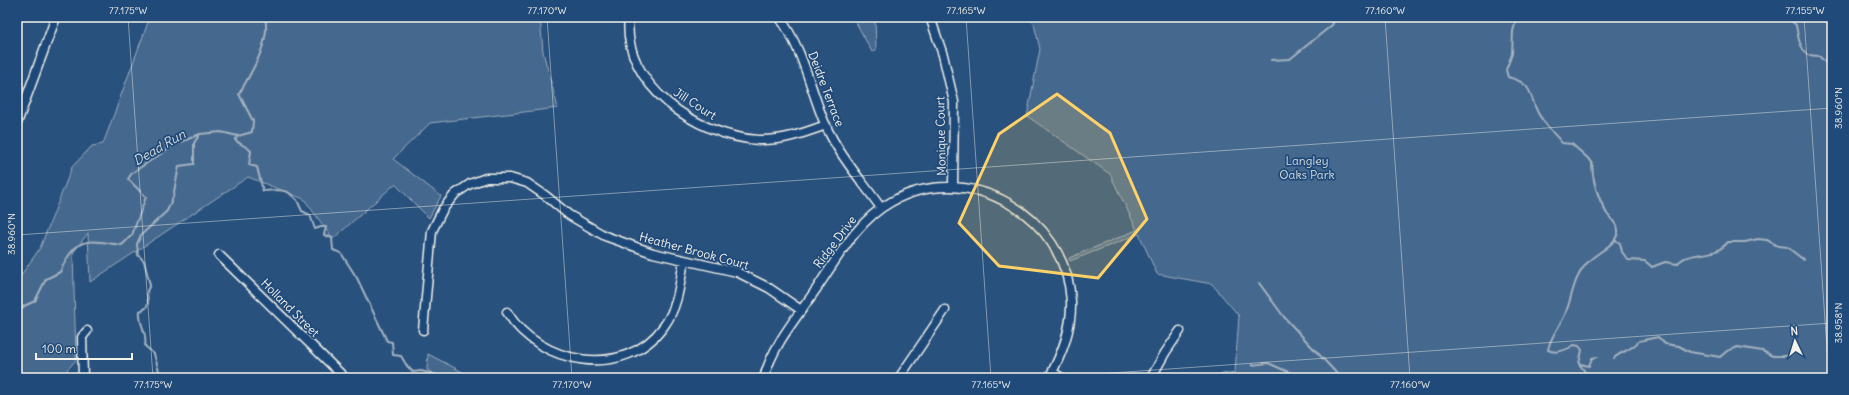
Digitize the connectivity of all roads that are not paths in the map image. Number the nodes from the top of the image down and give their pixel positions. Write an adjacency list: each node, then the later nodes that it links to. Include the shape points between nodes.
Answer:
1 (56, 17): 6 (street)
2 (629, 17): 8 (street, Jill Court, via 628,35 639,68 665,100 702,125 728,135 759,140 785,138)
3 (780, 17): 8 (street, Deidre Terrace, via 794,41)
4 (930, 17): 9 (street, Monique Court, via 943,55 954,102)
5 (17, 98): 6 (street)
6 (24, 104): 7 (street)
7 (17, 123)
8 (826, 126): 10 (street, Deidre Terrace)
9 (953, 186): 10 (street, Ridge Drive, via 916,191); 19 (street, Ridge Drive, via 998,196 1020,209 1042,229 1058,253 1068,284 1070,315 1065,341)
10 (881, 208): 13 (street, Ridge Drive, via 856,232)
11 (219, 255): 21 (street, Holland Street)
12 (684, 260): 13 (street, Heather Brook Court, via 746,276); 15 (street, via 675,306 665,326 644,346 617,359 597,361 570,358 527,336); 16 (street, Heather Brook Court, via 647,252 605,236 569,215 533,186 517,180 486,178 460,190 448,202 432,231)
13 (801, 310): 22 (street, Ridge Drive, via 775,349)
14 (945, 310): 23 (street)
15 (507, 312)
16 (423, 330)
17 (87, 331): 20 (street, via 82,337)
18 (1180, 331): 25 (street)
19 (1050, 375): 24 (street)
20 (84, 378)
21 (345, 378)
22 (764, 378)
23 (899, 378)
24 (1062, 378)
25 (1150, 378)

